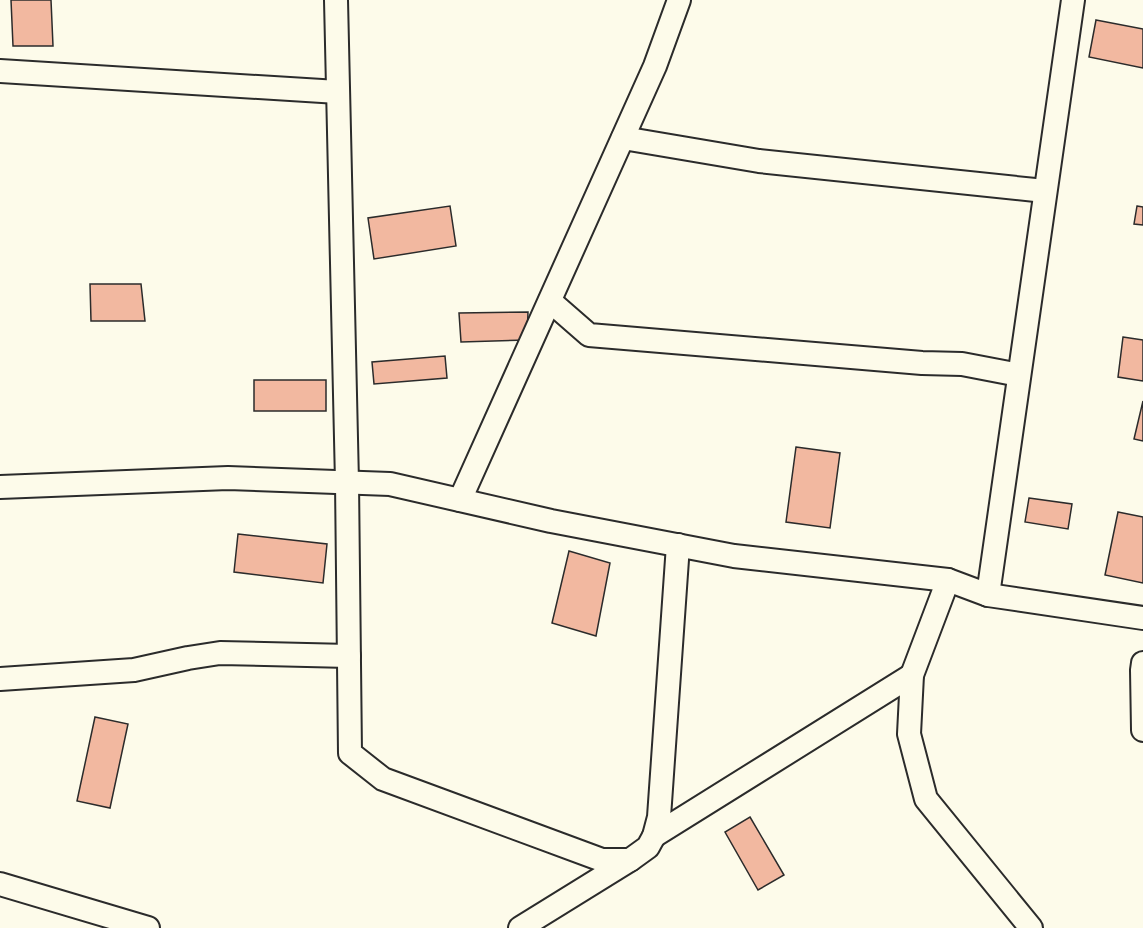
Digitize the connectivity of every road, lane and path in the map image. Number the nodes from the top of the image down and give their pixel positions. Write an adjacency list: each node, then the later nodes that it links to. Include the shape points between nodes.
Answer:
1 (336, 0): 5 (street)
2 (679, 0): 6 (street)
3 (1073, 0): 7 (street)
4 (0, 71): 5 (street)
5 (338, 92): 10 (street)
6 (623, 138): 7 (street, via 759,161); 8 (street)
7 (1045, 191): 9 (street)
8 (550, 301): 9 (street, via 589,335 962,364); 12 (street)
9 (1019, 375): 15 (street)
10 (347, 482): 11 (street, via 228,478); 12 (street, via 390,483); 17 (street)
11 (0, 487)
12 (460, 500): 13 (street)
13 (678, 545): 14 (street, via 734,556); 22 (street, via 659,817)
14 (948, 580): 15 (street); 19 (street)
15 (988, 595): 16 (street)
16 (1143, 618)
17 (349, 656): 20 (street, via 219,653 134,670); 23 (street, via 350,753 383,779 602,860)
18 (1143, 663): 21 (street)
19 (912, 675): 22 (street); 27 (street, via 909,734 926,799)
20 (0, 679)
21 (1143, 730)
22 (654, 836): 23 (street, via 648,848)
23 (630, 860): 26 (street)
24 (0, 884): 25 (street)
25 (148, 928)
26 (520, 928)
27 (1031, 928)

